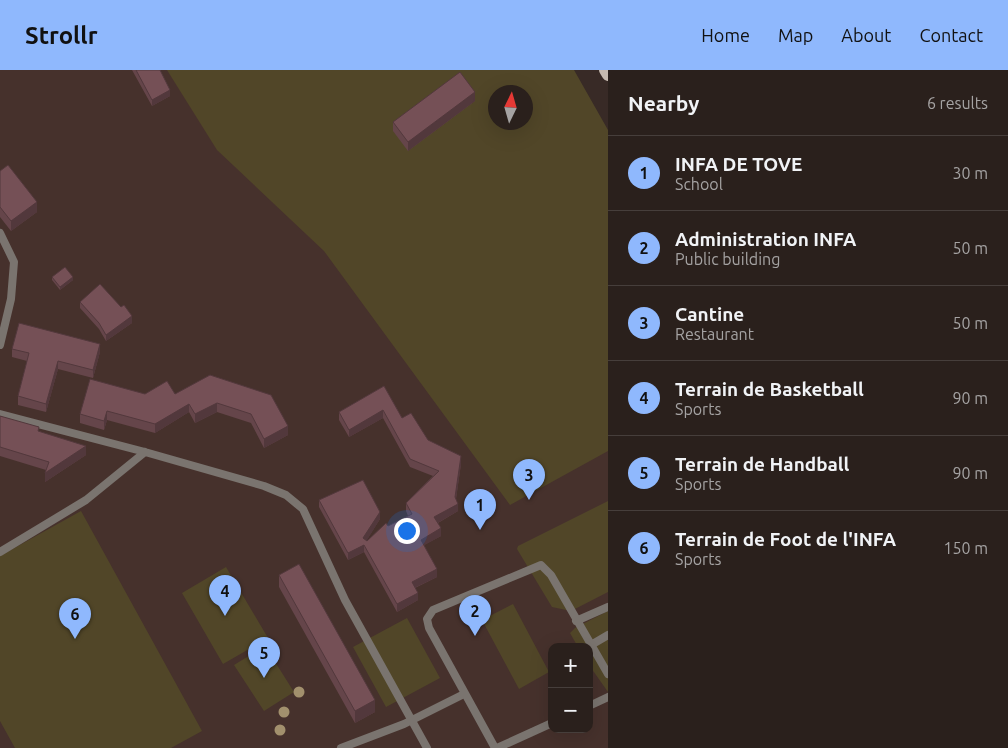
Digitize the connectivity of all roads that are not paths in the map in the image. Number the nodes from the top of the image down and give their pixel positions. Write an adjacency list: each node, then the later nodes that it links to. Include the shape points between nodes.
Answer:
1 (606, 70): 2 (main road)
2 (608, 75)
3 (0, 233): 4 (lane, via 14,262 11,298)
4 (0, 345)
5 (0, 414): 6 (lane)
6 (145, 452): 7 (lane, via 86,500); 18 (lane, via 264,486 286,495 303,509 345,600)
7 (0, 552)
8 (608, 607): 9 (lane)
9 (576, 622): 11 (lane); 15 (lane, via 551,575 541,565 432,610 427,619 429,628)
10 (608, 635): 12 (lane)
11 (590, 643)
12 (593, 644)
13 (593, 648): 14 (lane)
14 (608, 674)
15 (464, 694): 18 (lane); 24 (lane)
16 (608, 697): 17 (lane)
17 (593, 704)
18 (413, 720): 20 (lane); 21 (lane)
19 (548, 725): 24 (lane)
20 (422, 738): 22 (lane); 23 (lane)
21 (341, 748)
22 (418, 748)
23 (427, 748)
24 (496, 748)

